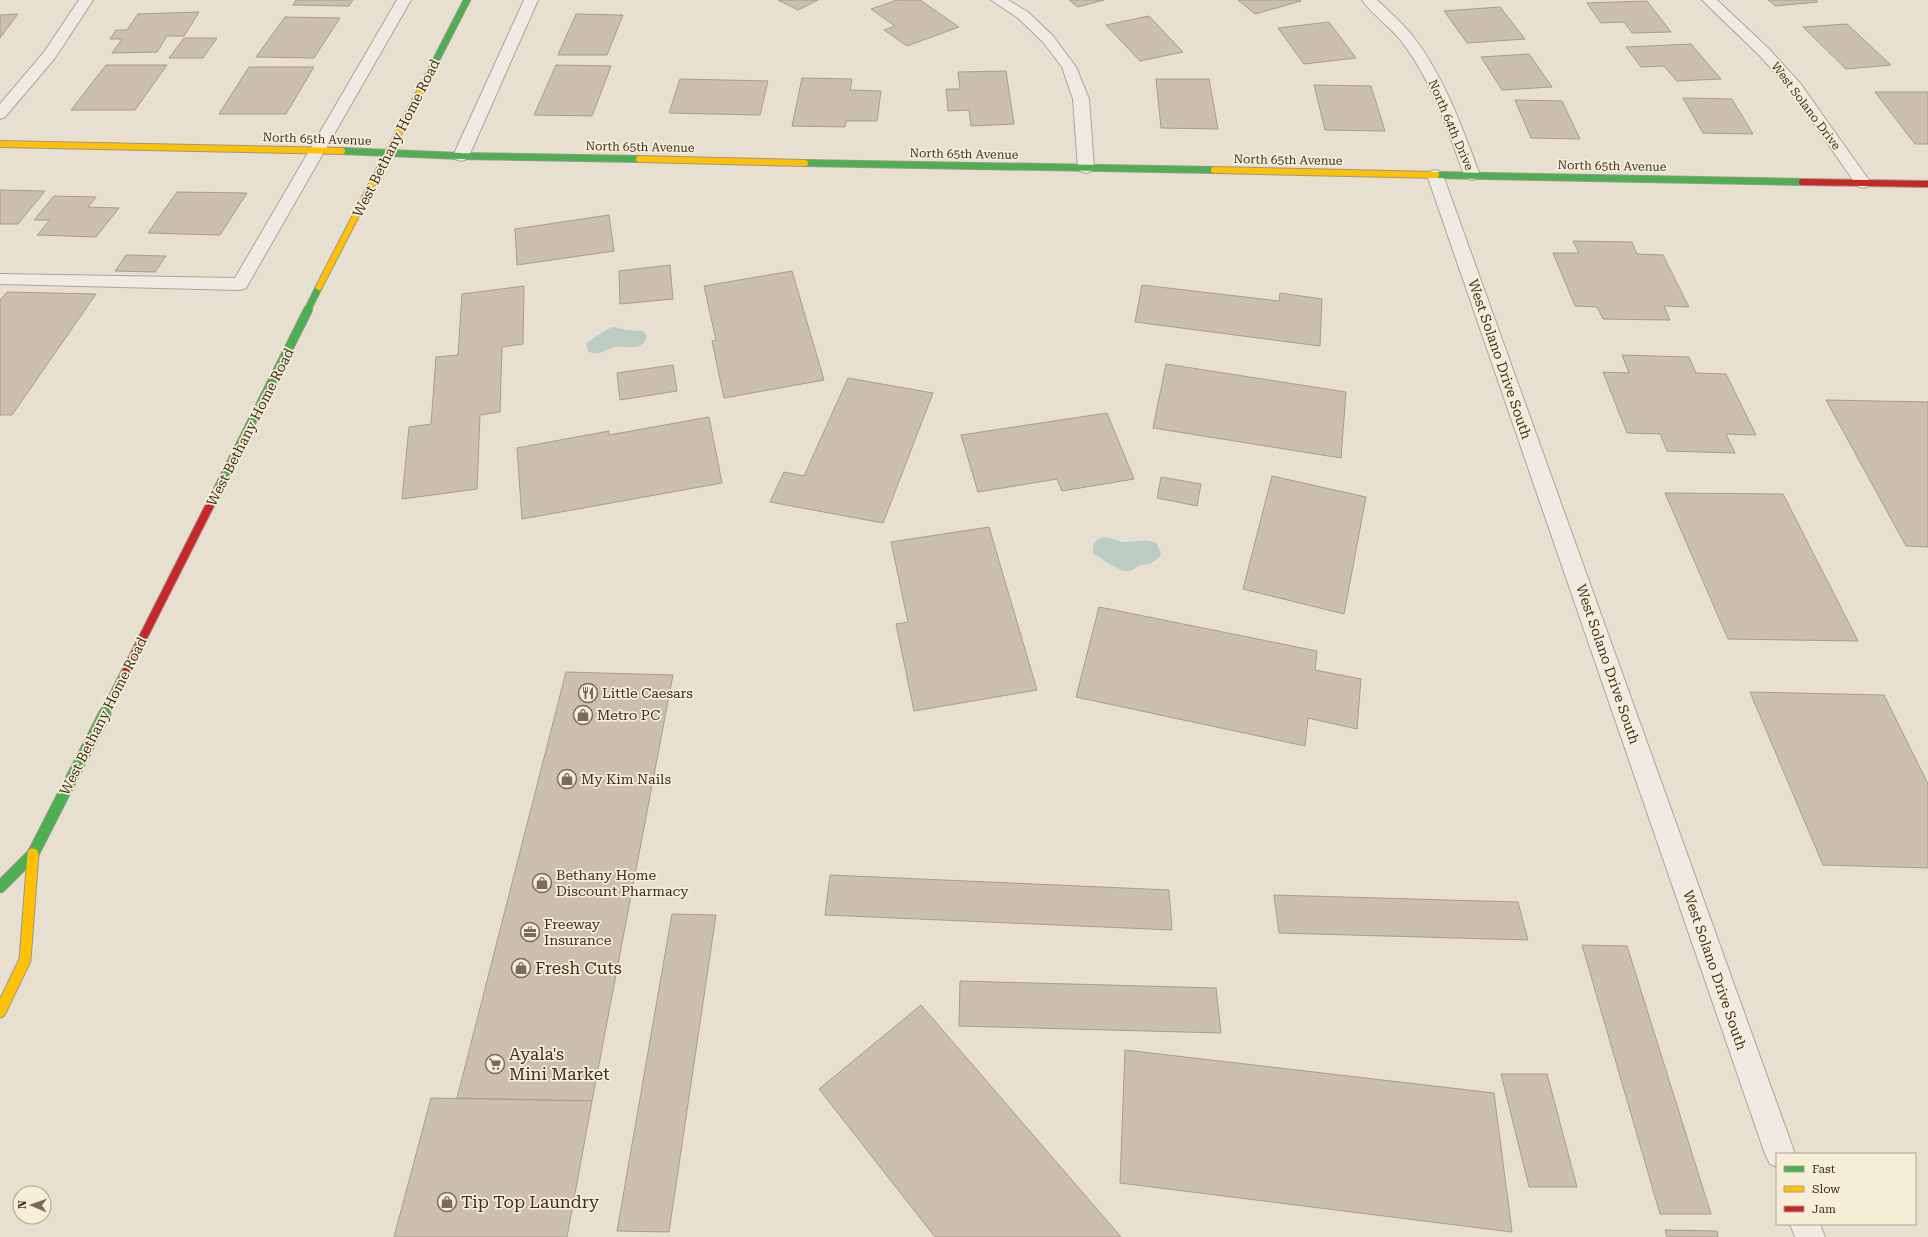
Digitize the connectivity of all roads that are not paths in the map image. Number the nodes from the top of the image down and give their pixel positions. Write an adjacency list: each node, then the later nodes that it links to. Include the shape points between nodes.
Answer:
1 (86, 0): 8 (street, via 50,54)
2 (404, 0): 10 (street)
3 (467, 0): 11 (street, West Bethany Home Road)
4 (531, 0): 12 (street)
5 (998, 0): 13 (street, via 1028,20 1048,39 1069,67 1081,99)
6 (1369, 0): 15 (street, North 64th Drive, via 1411,44 1433,81)
7 (1709, 0): 16 (street, West Solano Drive, via 1764,52 1795,86)
8 (0, 114)
9 (0, 144): 10 (street, North 65th Avenue)
10 (317, 150): 11 (street, North 65th Avenue); 18 (street, via 240,284)
11 (387, 153): 12 (street, North 65th Avenue); 19 (street, West Bethany Home Road)
12 (461, 156): 13 (street, North 65th Avenue)
13 (1086, 168): 14 (street, North 65th Avenue)
14 (1435, 175): 15 (street, North 65th Avenue); 22 (street, West Solano Drive South)
15 (1472, 175): 16 (street, North 65th Avenue)
16 (1863, 183): 17 (street, North 65th Avenue)
17 (1928, 184)
18 (0, 279)
19 (33, 854): 20 (street, West Bethany Home Road); 21 (street, West Bethany Home Road, via 25,960)
20 (0, 887)
21 (0, 1012)
22 (1780, 1153)
23 (1805, 1225): 24 (street)
24 (1810, 1237)

